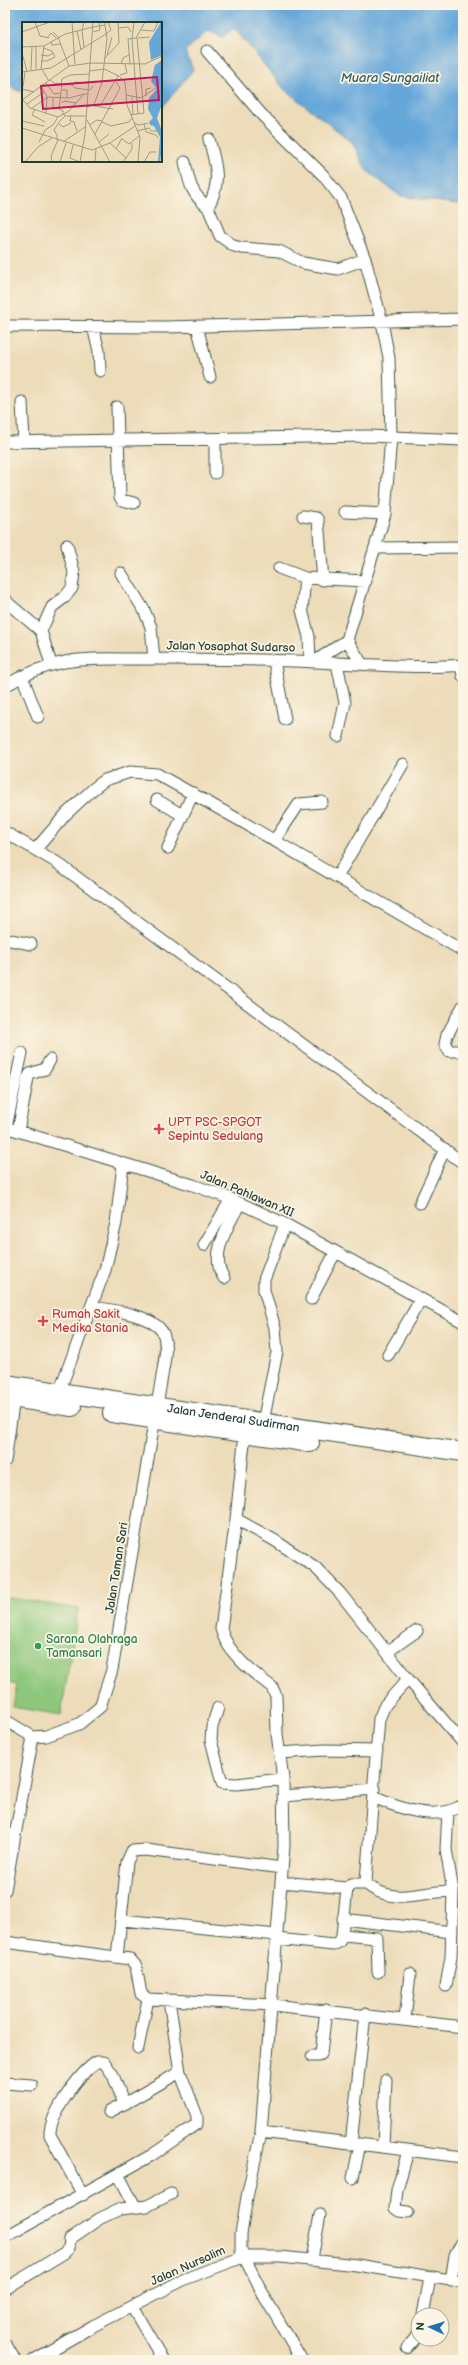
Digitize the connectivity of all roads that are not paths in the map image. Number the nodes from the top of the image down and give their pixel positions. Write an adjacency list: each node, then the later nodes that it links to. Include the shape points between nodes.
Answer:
1 (207, 51): 5 (street, via 262,115 323,175 341,198)
2 (209, 139): 4 (street, via 217,171 216,194)
3 (185, 162): 4 (street, via 190,187 195,196)
4 (208, 207): 5 (street, via 220,236 234,246 279,251 303,263 338,269)
5 (365, 259): 7 (street)
6 (463, 319): 7 (street)
7 (382, 322): 9 (street); 15 (street, via 389,358)
8 (5, 326): 10 (street)
9 (197, 326): 10 (street); 12 (street)
10 (93, 327): 11 (street, via 99,351)
11 (100, 371)
12 (210, 377)
13 (22, 402): 20 (street)
14 (117, 407): 17 (street)
15 (391, 436): 16 (street); 18 (street); 24 (street)
16 (215, 439): 17 (street); 21 (street)
17 (117, 440): 20 (street); 22 (street, via 120,497 122,500)
18 (463, 440)
19 (5, 442): 20 (street)
20 (24, 442)
21 (215, 473)
22 (134, 502)
23 (345, 512): 24 (street)
24 (385, 514): 28 (street)
25 (303, 516): 32 (street, via 318,520)
26 (67, 545): 35 (street, via 74,572 72,588 52,607)
27 (463, 547): 28 (street)
28 (376, 548): 33 (street)
29 (279, 568): 31 (street)
30 (121, 573): 37 (street, via 144,610 151,627)
31 (305, 578): 32 (street); 39 (street, via 302,610)
32 (323, 580): 33 (street)
33 (366, 581): 36 (street)
34 (5, 598): 35 (street)
35 (41, 631): 41 (street)
36 (347, 640): 39 (street); 42 (street)
37 (154, 659): 38 (street, Jalan Yosaphat Sudarso); 41 (street, Jalan Yosaphat Sudarso, via 88,658)
38 (274, 661): 39 (street, Jalan Yosaphat Sudarso); 47 (street)
39 (312, 661): 40 (street, Jalan Yosaphat Sudarso)
40 (337, 663): 42 (street, Jalan Yosaphat Sudarso); 48 (street, via 345,703)
41 (51, 664): 44 (street, Jalan Yosaphat Sudarso)
42 (362, 664): 43 (street, Jalan Yosaphat Sudarso)
43 (462, 668)
44 (22, 676): 45 (street, Jalan Yosaphat Sudarso); 46 (street)
45 (5, 686)
46 (38, 717)
47 (285, 719)
48 (338, 736)
49 (403, 764): 58 (street)
50 (193, 793): 53 (street); 55 (street); 56 (street, via 150,773 130,772 114,776 92,789 80,800)
51 (157, 800): 53 (street)
52 (322, 802): 55 (street, via 299,804)
53 (182, 815): 57 (street)
54 (5, 832): 56 (street)
55 (274, 841): 58 (street)
56 (36, 848): 68 (street)
57 (168, 848)
58 (337, 877): 61 (street)
59 (5, 940): 60 (street)
60 (31, 944)
61 (463, 951)
62 (463, 1006): 63 (street, via 447,1035 445,1044 449,1051)
63 (463, 1051)
64 (22, 1053): 66 (street)
65 (50, 1060): 67 (street, via 46,1070 30,1074 28,1078)
66 (5, 1127): 67 (street, Jalan Pahlawan XII)
67 (18, 1131): 70 (street, Jalan Pahlawan XII)
68 (445, 1149): 69 (street); 72 (street)
69 (463, 1163)
70 (122, 1165): 71 (street, Jalan Pahlawan XII, via 193,1185); 79 (street, via 116,1223 105,1270)
71 (235, 1201): 73 (street, Jalan Pahlawan XII); 74 (street); 76 (street, via 218,1254 219,1271)
72 (420, 1203)
73 (285, 1224): 75 (street, Jalan Pahlawan XII); 85 (street, via 264,1280 264,1290 275,1328 277,1352)
74 (204, 1245)
75 (335, 1253): 77 (street); 78 (street, Jalan Pahlawan XII)
76 (224, 1278)
77 (311, 1299)
78 (421, 1299): 80 (street, Jalan Pahlawan XII); 81 (street)
79 (92, 1307): 82 (street); 84 (street, Jalan Taman Sari, via 150,1321 158,1325 162,1331 165,1338 165,1354)
80 (463, 1322)
81 (388, 1355)
82 (58, 1392): 83 (highway, Jalan Jenderal Sudirman); 84 (highway, Jalan Jenderal Sudirman)
83 (8, 1393): 84 (highway, Jalan Jenderal Sudirman); 88 (street)
84 (155, 1412): 85 (highway, Jalan Jenderal Sudirman); 86 (highway, Jalan Jenderal Sudirman); 96 (street, Jalan Taman Sari, via 120,1633 106,1693 100,1708 79,1724 46,1736)
85 (263, 1422): 87 (highway, Jalan Jenderal Sudirman)
86 (245, 1433): 89 (highway, Jalan Jenderal Sudirman); 90 (street)
87 (463, 1452)
88 (5, 1461)
89 (463, 1464)
90 (236, 1519): 92 (street, via 315,1567 340,1593); 99 (street, via 221,1629 230,1648 274,1691)
91 (417, 1631): 92 (street)
92 (387, 1652): 93 (street)
93 (408, 1679): 97 (street); 98 (street, via 382,1710)
94 (218, 1708): 100 (street, via 211,1740 222,1783)
95 (5, 1720): 96 (street)
96 (33, 1736): 109 (street)
97 (463, 1743)
98 (377, 1751): 99 (street, via 324,1750); 101 (street)
99 (280, 1754): 100 (street)
100 (284, 1779): 102 (street)
101 (374, 1793): 102 (street); 104 (street, via 411,1811); 107 (street)
102 (283, 1796): 105 (street, via 285,1834)
103 (463, 1805): 104 (street)
104 (448, 1812): 110 (street, via 446,1849)
105 (282, 1868): 106 (street); 112 (street, via 134,1850 128,1855)
106 (281, 1882): 108 (street); 115 (street)
107 (365, 1882): 108 (street, via 352,1884); 110 (street, via 379,1893 393,1895 416,1897)
108 (347, 1888): 111 (street)
109 (5, 1890)
110 (453, 1891): 113 (street)
111 (343, 1919): 113 (street); 114 (street)
112 (122, 1920): 115 (street); 117 (street)
113 (452, 1932): 120 (street)
114 (343, 1935): 115 (street, via 335,1945); 118 (street, via 377,1938)
115 (277, 1937): 123 (street)
116 (5, 1942): 117 (street)
117 (117, 1956): 121 (street, via 135,1963 141,1993)
118 (378, 1972)
119 (410, 1974): 126 (street)
120 (446, 1986)
121 (148, 1999): 122 (street); 128 (street)
122 (169, 2000): 123 (street); 130 (street)
123 (273, 2005): 124 (street); 136 (street)
124 (326, 2010): 125 (street); 129 (street, via 321,2054)
125 (365, 2014): 126 (street); 137 (street)
126 (405, 2019): 127 (street)
127 (463, 2027)
128 (138, 2048)
129 (312, 2056)
130 (180, 2072): 134 (street); 141 (street, via 197,2116 196,2124 152,2155)
131 (386, 2080): 138 (street)
132 (5, 2083): 133 (street)
133 (32, 2085)
134 (124, 2104): 135 (street); 144 (street, via 111,2072 105,2063 98,2062 89,2068 55,2114 50,2131 51,2140)
135 (109, 2112)
136 (261, 2132): 137 (street); 150 (street, via 241,2234)
137 (355, 2144): 138 (street); 142 (street)
138 (383, 2147): 139 (street)
139 (408, 2150): 140 (street); 146 (street, via 395,2208)
140 (463, 2157)
141 (118, 2174): 144 (street); 145 (street)
142 (353, 2178)
143 (171, 2194): 145 (street, via 147,2206)
144 (83, 2195): 148 (street)
145 (135, 2206): 155 (street, via 115,2211 76,2234 68,2241 67,2251)
146 (408, 2212)
147 (320, 2215): 151 (street)
148 (5, 2237)
149 (463, 2241): 153 (street, via 455,2255)
150 (242, 2257): 151 (street, Jalan Nursalim, via 259,2255); 156 (street, Jalan Nursalim, via 186,2279); 164 (street)
151 (312, 2259): 152 (street, Jalan Nursalim)
152 (430, 2278): 153 (street, Jalan Nursalim); 157 (street)
153 (451, 2281): 154 (street, Jalan Nursalim)
154 (463, 2282)
155 (5, 2289)
156 (132, 2307): 162 (street, Jalan Nursalim); 163 (street)
157 (425, 2307)
158 (410, 2345): 160 (street)
159 (5, 2348): 161 (main road)
160 (408, 2348)
161 (12, 2360)
162 (34, 2360)
163 (163, 2360)
164 (302, 2360)

